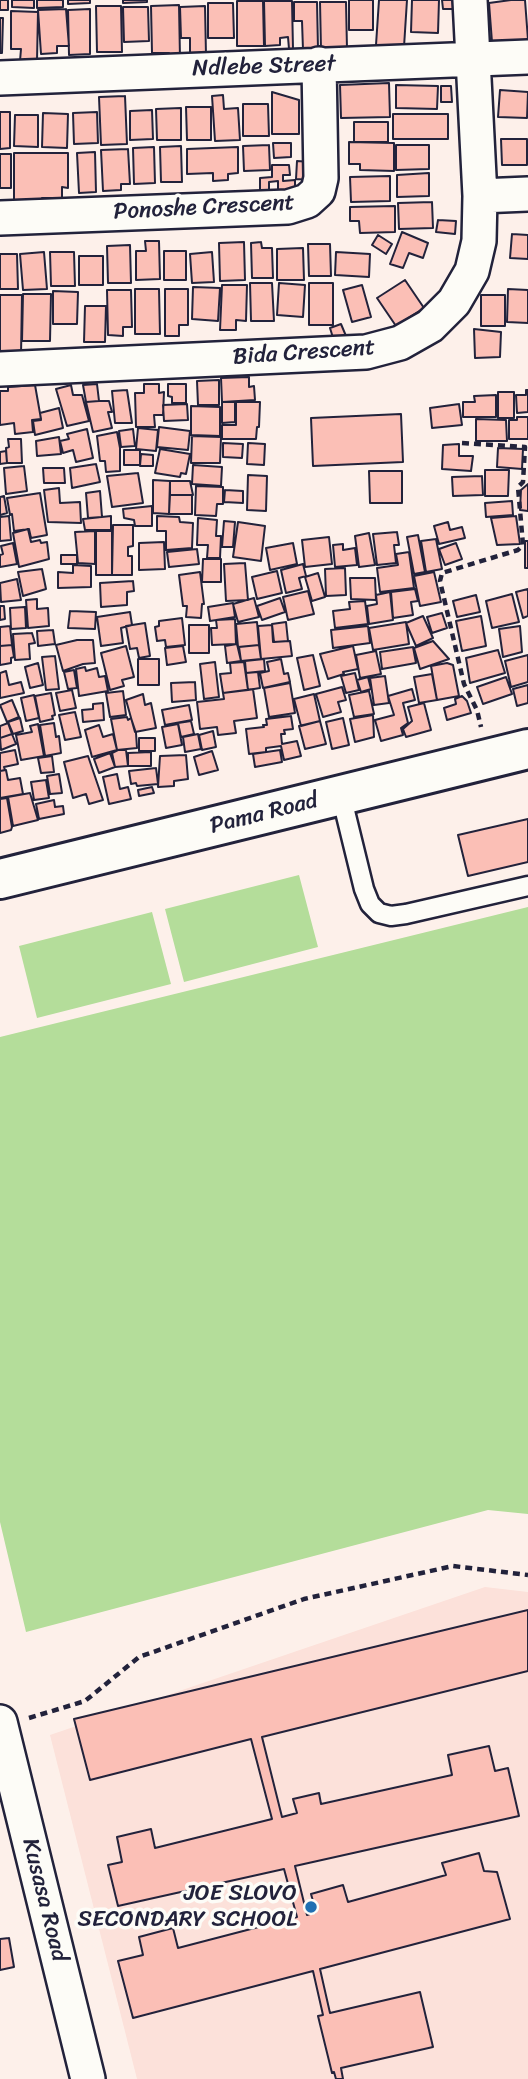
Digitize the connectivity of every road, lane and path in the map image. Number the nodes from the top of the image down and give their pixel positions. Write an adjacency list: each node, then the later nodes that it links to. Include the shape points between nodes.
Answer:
1 (470, 0): 3 (street, Bida Crescent)
2 (528, 57): 3 (street, Ndlebe Street)
3 (473, 58): 4 (street, Ndlebe Street); 7 (street, Bida Crescent)
4 (319, 64): 5 (street, Ndlebe Street); 8 (street, Ponoshe Crescent, via 321,178 318,191 307,201 288,207)
5 (0, 78)
6 (528, 194): 7 (street)
7 (480, 196): 9 (street, Bida Crescent, via 472,271 454,302 430,326 400,343 366,352)
8 (0, 218)
9 (0, 369)
10 (462, 443): 12 (path, via 525,447 523,482 518,487 523,545 442,573 440,581 464,684 477,710)
11 (528, 749): 12 (street, Pama Road)
12 (489, 758): 13 (street, Pama Road)
13 (341, 795): 14 (street, Pama Road); 15 (lane, via 364,889 379,913 407,914)
14 (0, 879)
15 (528, 886)
16 (528, 1576): 17 (path, via 453,1566 304,1599 139,1657 85,1701)
17 (1, 1724): 18 (street, Kusasa Road)
18 (88, 2079)

